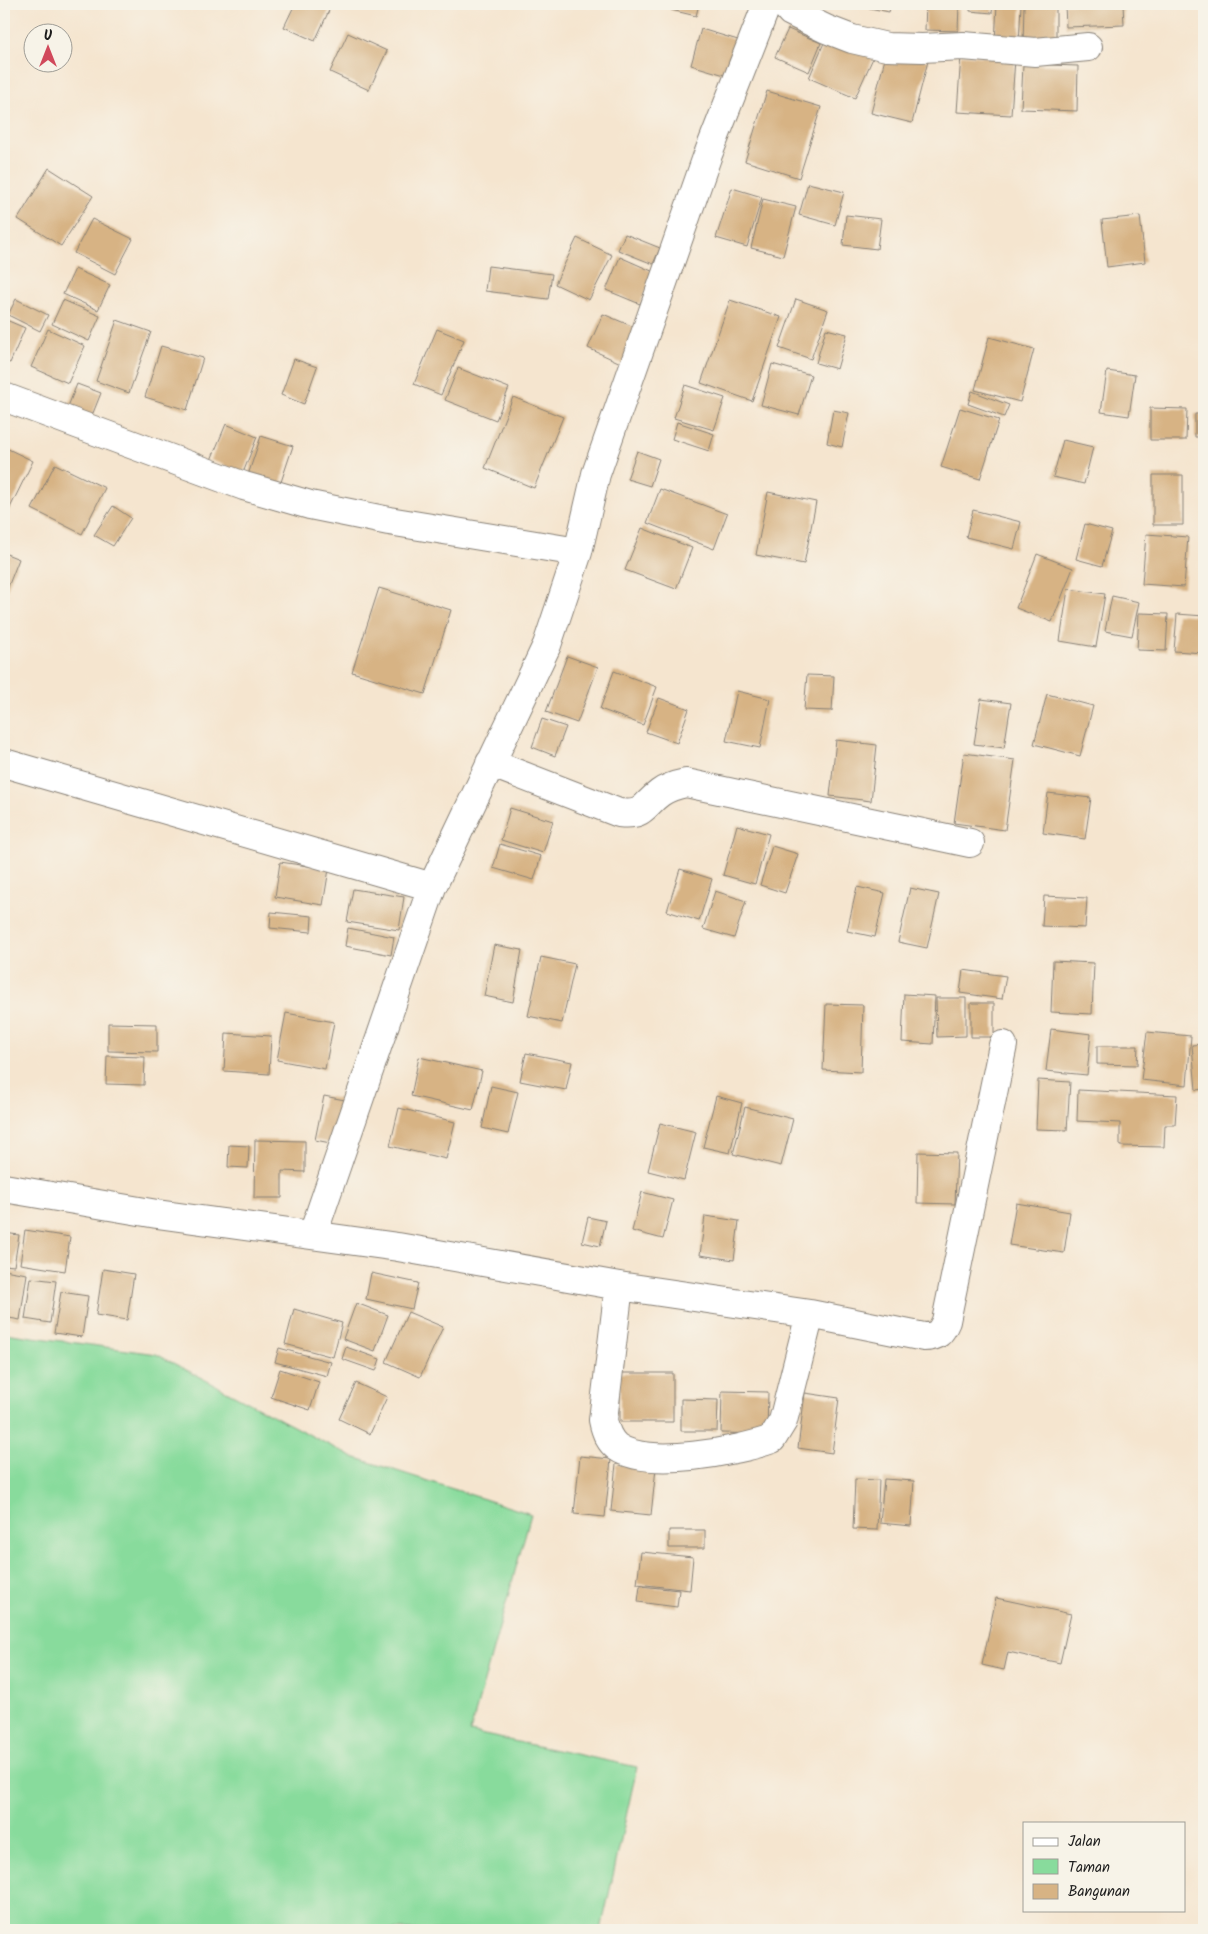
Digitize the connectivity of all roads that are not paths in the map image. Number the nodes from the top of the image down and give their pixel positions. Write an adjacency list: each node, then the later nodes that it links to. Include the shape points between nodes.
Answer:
1 (768, 4): 5 (street, via 707,157 596,474)
2 (784, 4): 3 (street, via 791,12 826,29 887,47 963,46 1035,52)
3 (1088, 47)
4 (4, 397): 5 (street, via 244,486 310,505)
5 (578, 552): 6 (street, via 547,645)
6 (490, 762): 8 (street, via 619,813 641,812 658,794 686,783); 9 (street)
7 (4, 764): 9 (street)
8 (970, 843)
9 (432, 888): 12 (street)
10 (1003, 1045): 14 (street, via 946,1321 941,1331 934,1336 924,1336)
11 (4, 1188): 12 (street, via 157,1214)
12 (313, 1234): 13 (street)
13 (619, 1286): 14 (street); 14 (street, via 603,1420 606,1434 617,1447 636,1454 667,1457 728,1451 772,1438 783,1420)
14 (810, 1314)

